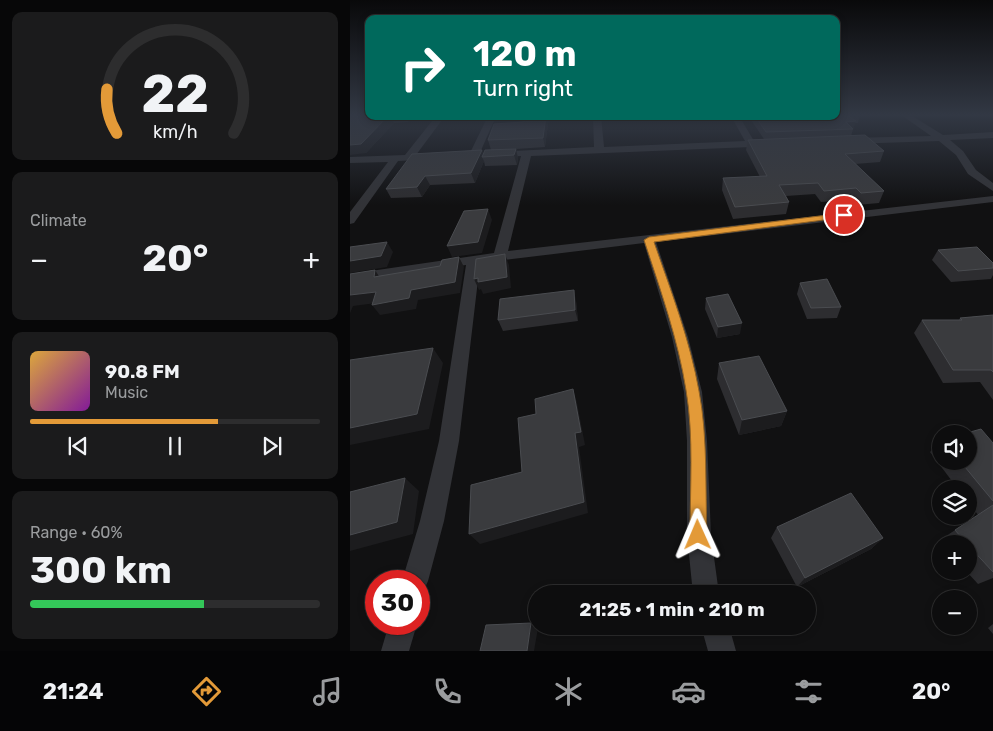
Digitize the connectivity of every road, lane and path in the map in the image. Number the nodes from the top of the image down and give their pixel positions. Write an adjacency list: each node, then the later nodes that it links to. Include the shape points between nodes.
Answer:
1 (419, 144): 10 (street)
2 (476, 144): 7 (street, via 469,156)
3 (599, 144): 6 (street)
4 (741, 144): 6 (street)
5 (949, 144): 12 (street, via 960,153 972,172)
6 (599, 150): 7 (street)
7 (527, 153): 16 (street)
8 (436, 157): 10 (street)
9 (395, 158): 10 (street); 11 (street); 14 (street)
10 (408, 158)
11 (350, 160)
12 (993, 188)
13 (993, 199): 15 (street)
14 (350, 220)
15 (649, 240): 16 (street); 20 (street, via 680,337 693,392 698,535)
16 (500, 256): 17 (street)
17 (474, 260): 18 (street); 19 (street, via 449,441)
18 (350, 278)
19 (418, 570)
20 (705, 585)
21 (400, 635): 23 (street)
22 (718, 635): 24 (street)
23 (395, 651)
24 (722, 651)

